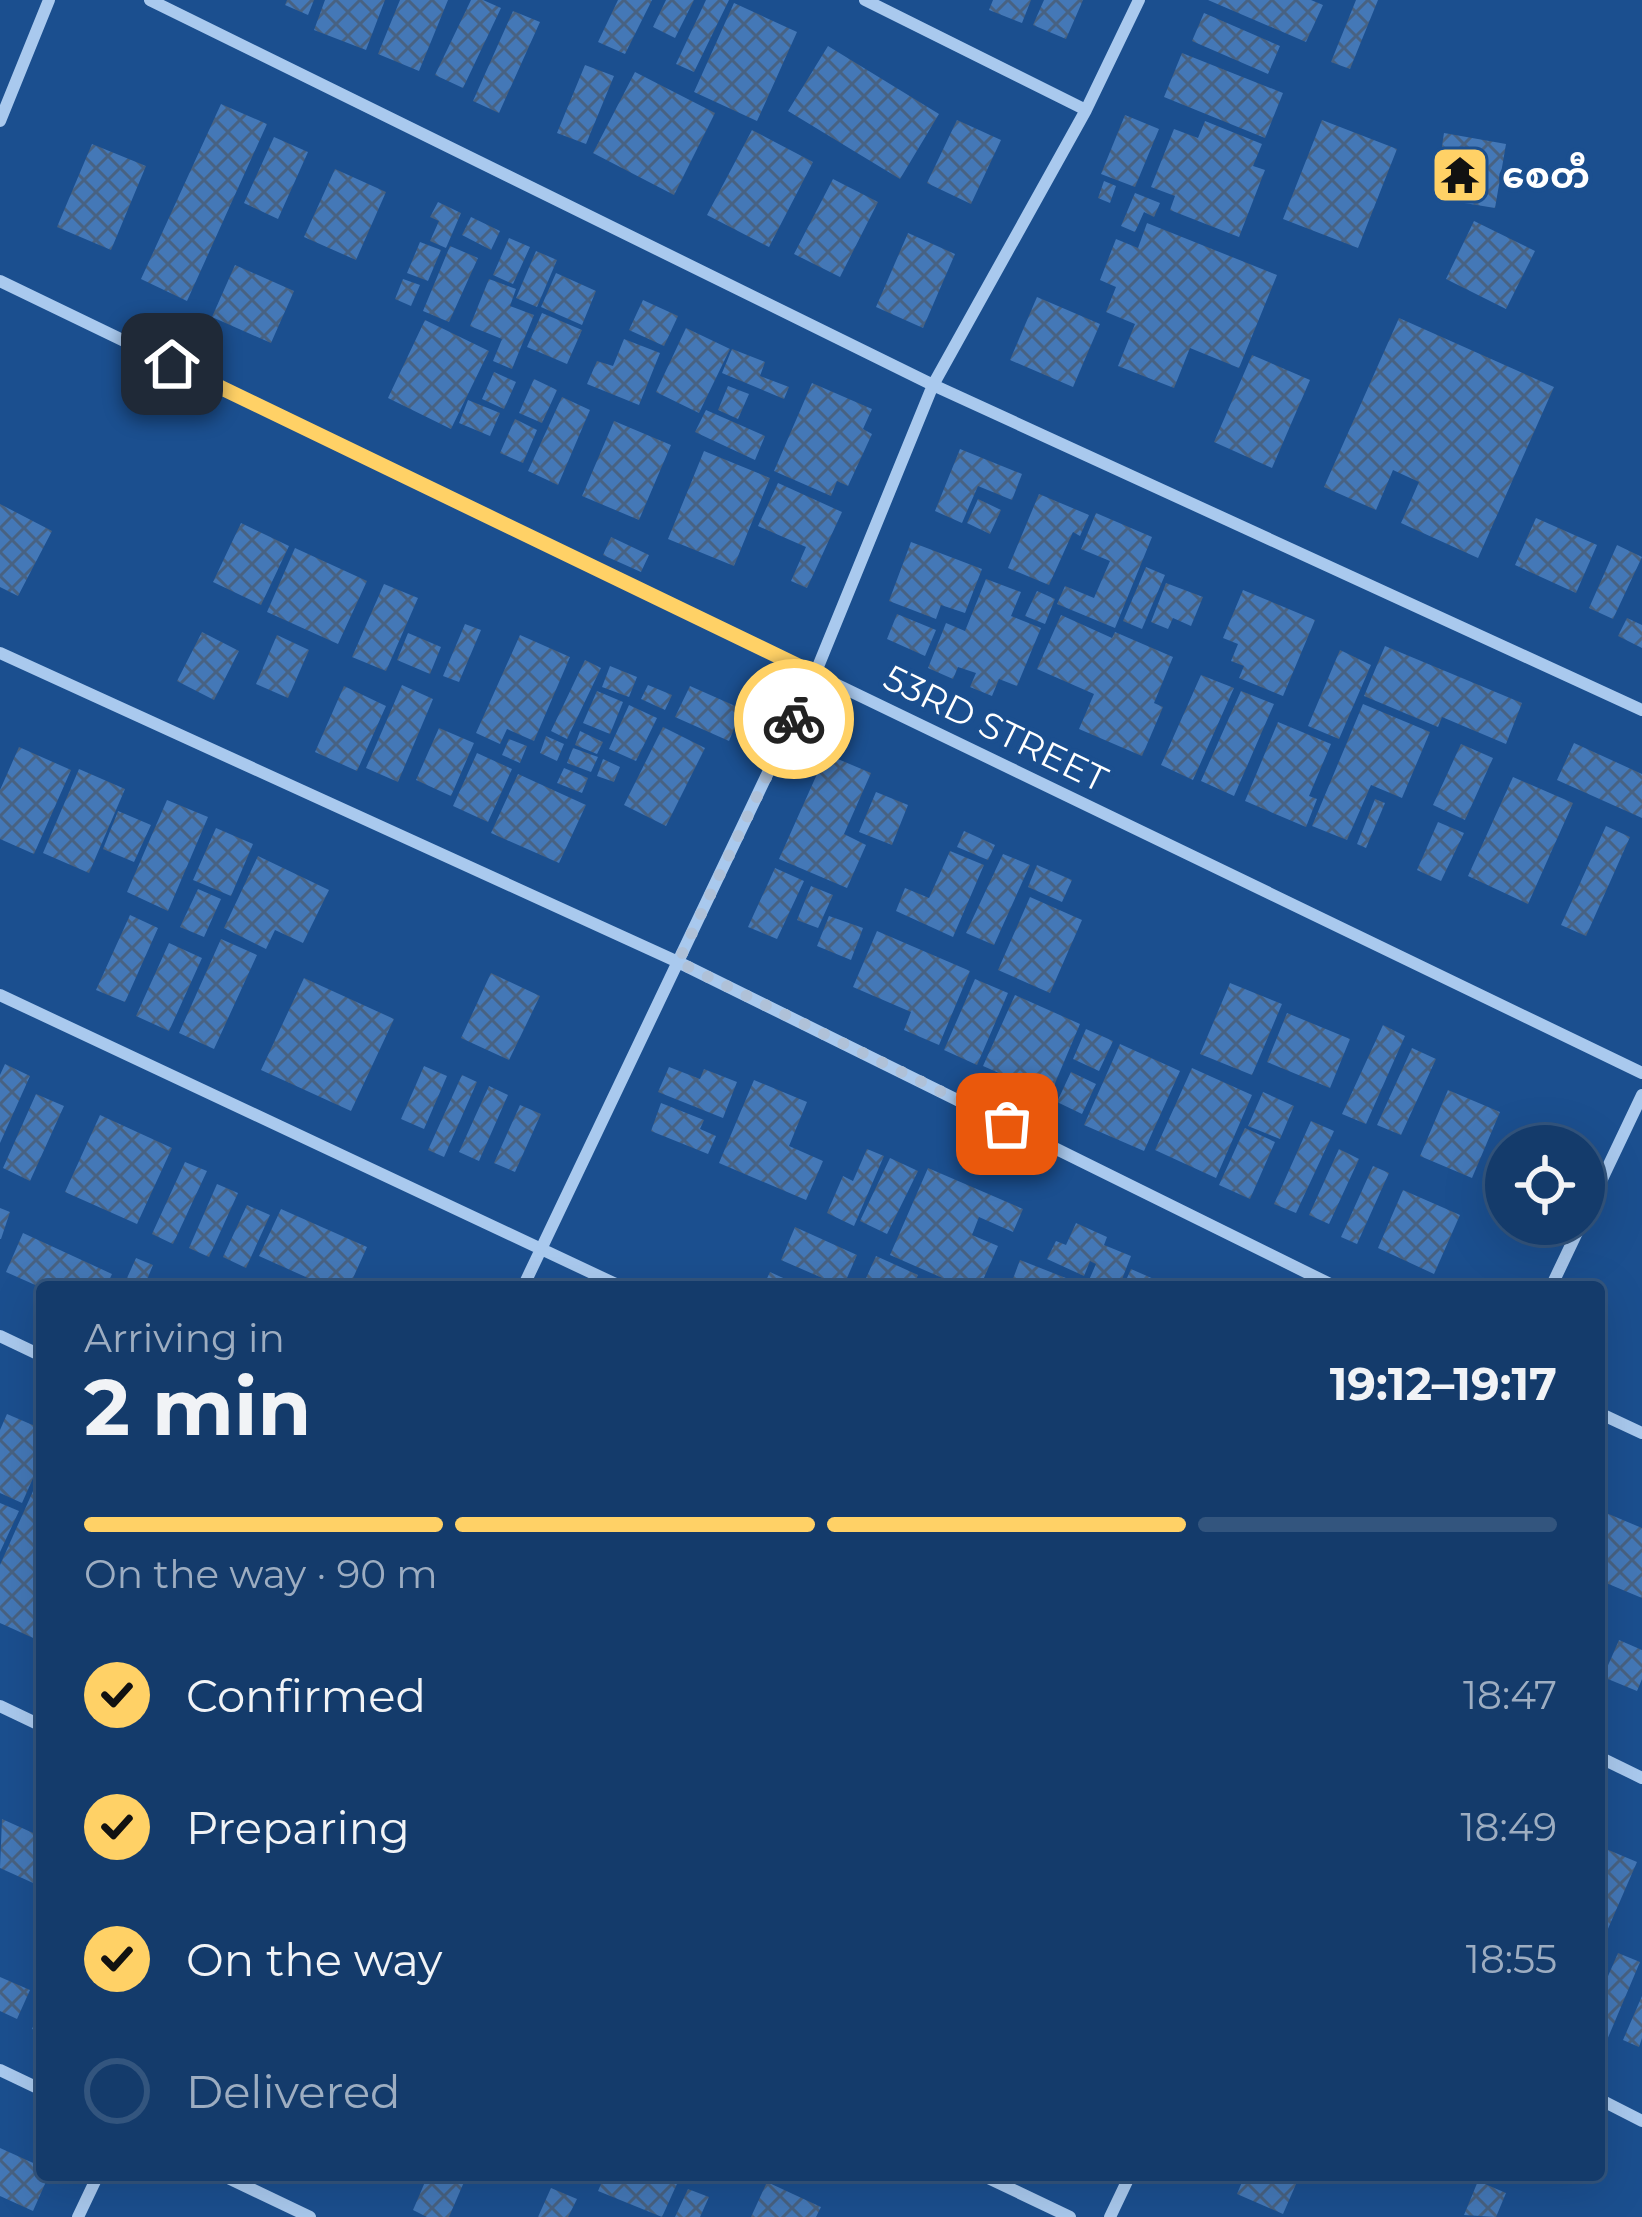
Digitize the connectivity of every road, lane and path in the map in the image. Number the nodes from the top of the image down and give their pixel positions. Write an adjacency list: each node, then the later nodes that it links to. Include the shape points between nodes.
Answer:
1 (49, 0): 6 (street)
2 (150, 0): 8 (street)
3 (865, 0): 5 (street)
4 (1138, 0): 5 (street)
5 (1086, 110): 8 (street)
6 (0, 121)
7 (0, 281): 10 (street, 53RD STREET)
8 (933, 385): 10 (street); 11 (street)
9 (0, 653): 12 (street)
10 (815, 674): 12 (street); 14 (street, 53RD STREET)
11 (1642, 710)
12 (678, 962): 18 (street); 21 (street)
13 (0, 995): 18 (street)
14 (1642, 1072)
15 (1642, 1095): 16 (street)
16 (1605, 1172)
17 (1570, 1245): 22 (street)
18 (542, 1249): 19 (street); 20 (street)
19 (527, 1281)
20 (609, 1281)
21 (1324, 1281)
22 (1554, 1281)
23 (0, 1336): 24 (street)
24 (36, 1353)
25 (1605, 1416): 26 (street)
26 (1642, 1432)
27 (0, 1706): 28 (street)
28 (36, 1723)
29 (1605, 1760): 30 (street)
30 (1642, 1778)
31 (0, 2070): 32 (street)
32 (36, 2087)
33 (1605, 2102): 34 (street)
34 (1642, 2121)
35 (95, 2181): 39 (street)
36 (235, 2181): 40 (street)
37 (995, 2181): 41 (street)
38 (1127, 2181): 42 (street)
39 (78, 2217)
40 (310, 2217)
41 (1070, 2217)
42 (1110, 2217)

